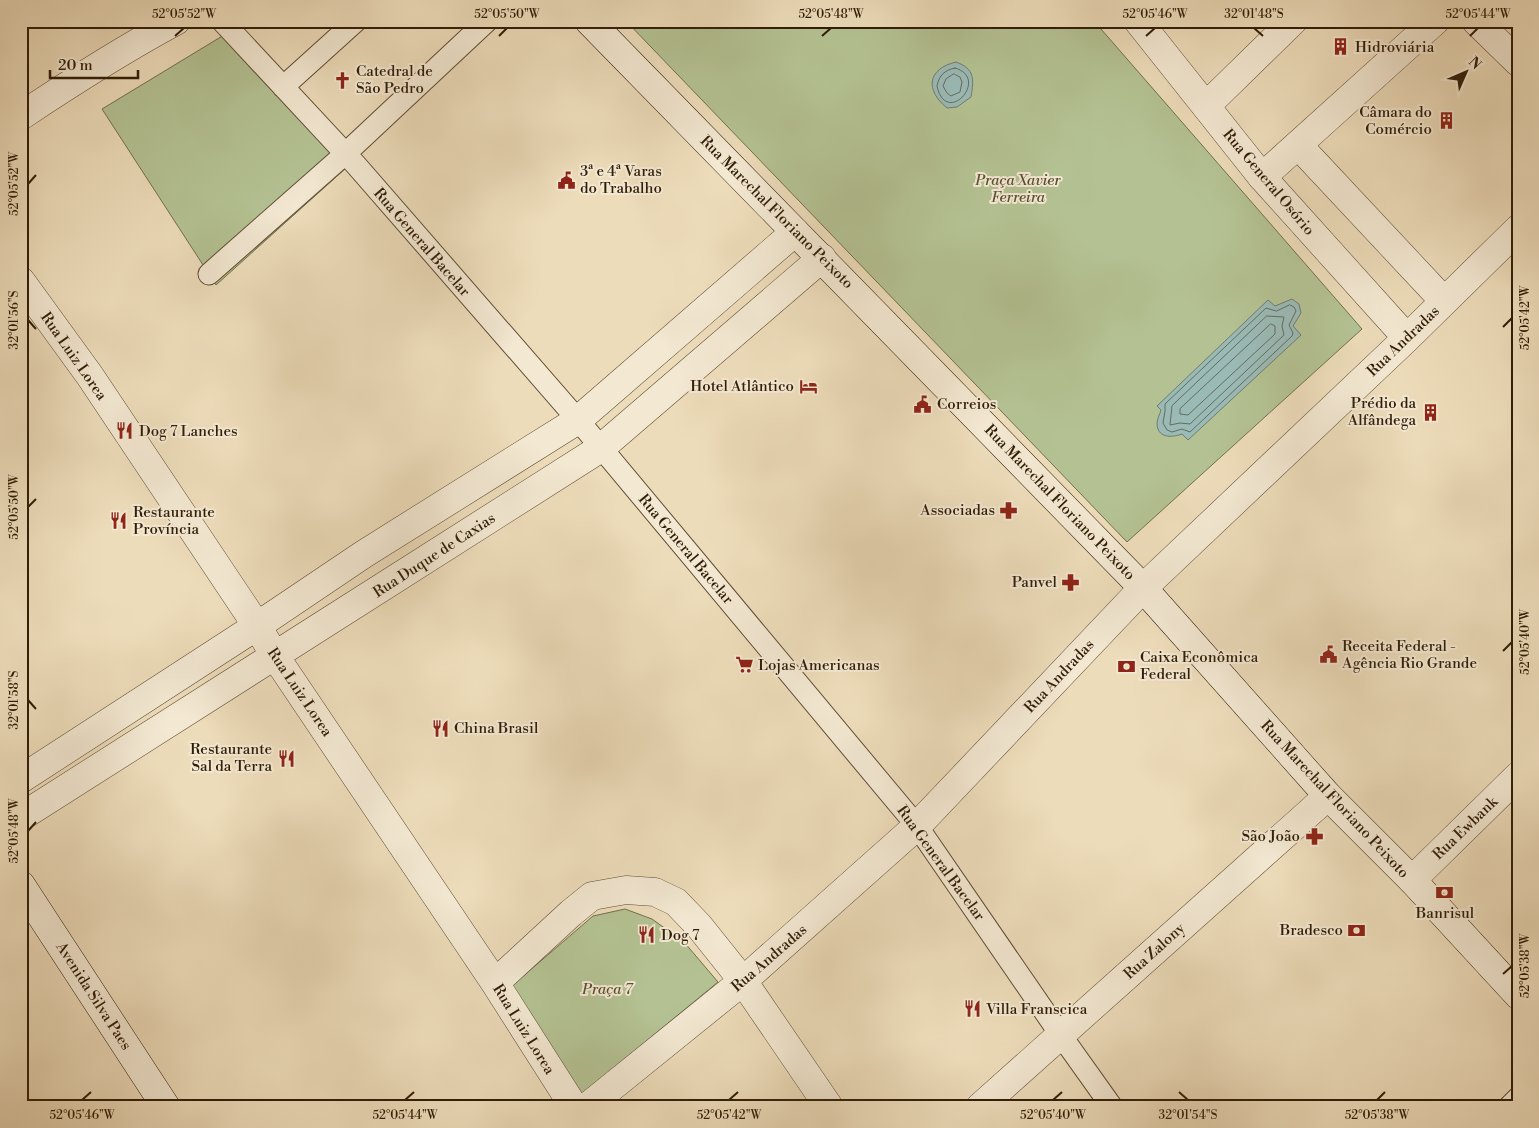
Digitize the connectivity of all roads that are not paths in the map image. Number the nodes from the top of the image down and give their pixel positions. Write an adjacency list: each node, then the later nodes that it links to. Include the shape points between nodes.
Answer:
1 (176, 21): 13 (street, via 73,81)
2 (222, 21): 11 (street, Rua General Bacelar)
3 (356, 21): 11 (street)
4 (487, 21): 15 (street)
5 (589, 21): 18 (street, Rua Marechal Floriano Peixoto)
6 (1138, 21): 12 (street, Rua General Osório)
7 (1293, 21): 12 (street)
8 (1435, 21): 14 (street)
9 (1476, 21): 10 (street)
10 (1518, 62)
11 (283, 87): 15 (street, Rua General Bacelar)
12 (1206, 106): 16 (street, Rua General Osório)
13 (21, 116)
14 (1298, 145): 16 (street); 22 (street)
15 (345, 154): 20 (street); 26 (street, Rua General Bacelar)
16 (1262, 177): 24 (street, Rua General Osório)
17 (1518, 229): 22 (street, Rua Andradas)
18 (794, 232): 19 (street, Rua Marechal Floriano Peixoto); 23 (street)
19 (822, 258): 25 (street, Rua Duque de Caxias); 31 (street, Rua Marechal Floriano Peixoto)
20 (208, 274)
21 (21, 280): 33 (street, Rua Luiz Lorea, via 90,376)
22 (1444, 302): 24 (street, Rua Andradas)
23 (680, 331): 25 (street); 26 (street)
24 (1407, 338): 31 (street, Rua Andradas)
25 (704, 358): 27 (street, Rua Duque de Caxias)
26 (578, 420): 27 (street, Rua General Bacelar); 28 (street)
27 (601, 448): 29 (street, Rua Duque de Caxias); 41 (street, Rua General Bacelar)
28 (476, 483): 29 (street); 30 (street)
29 (496, 515): 32 (street, Rua Duque de Caxias)
30 (364, 554): 32 (street); 33 (street)
31 (1143, 588): 39 (street, Rua Marechal Floriano Peixoto); 41 (street, Rua Andradas)
32 (380, 590): 34 (street, Rua Duque de Caxias)
33 (257, 626): 34 (street, Rua Luiz Lorea); 35 (street)
34 (275, 656): 36 (street, Rua Duque de Caxias); 45 (street, Rua Luiz Lorea)
35 (122, 714): 36 (street); 38 (street)
36 (138, 743): 40 (street, Rua Duque de Caxias)
37 (1518, 776): 42 (street, Rua Ewbank)
38 (21, 779)
39 (1328, 796): 42 (street, Rua Marechal Floriano Peixoto); 47 (street, Rua Zalony)
40 (21, 817)
41 (917, 826): 44 (street, Rua Andradas); 47 (street, Rua General Bacelar)
42 (1412, 880): 46 (street, Rua Marechal Floriano Peixoto)
43 (21, 886): 49 (street, Avenida Silva Paes)
44 (743, 981): 45 (street, via 676,902 655,892 626,890 592,896); 51 (street, Rua Andradas); 52 (street)
45 (495, 983): 50 (street, Rua Luiz Lorea)
46 (1518, 995)
47 (1060, 1034): 53 (street, Rua Zalony); 54 (street, Rua General Bacelar)
48 (1518, 1098): 55 (street)
49 (166, 1107)
50 (574, 1107)
51 (586, 1107)
52 (829, 1107)
53 (980, 1107)
54 (1112, 1107)
55 (1508, 1107)

